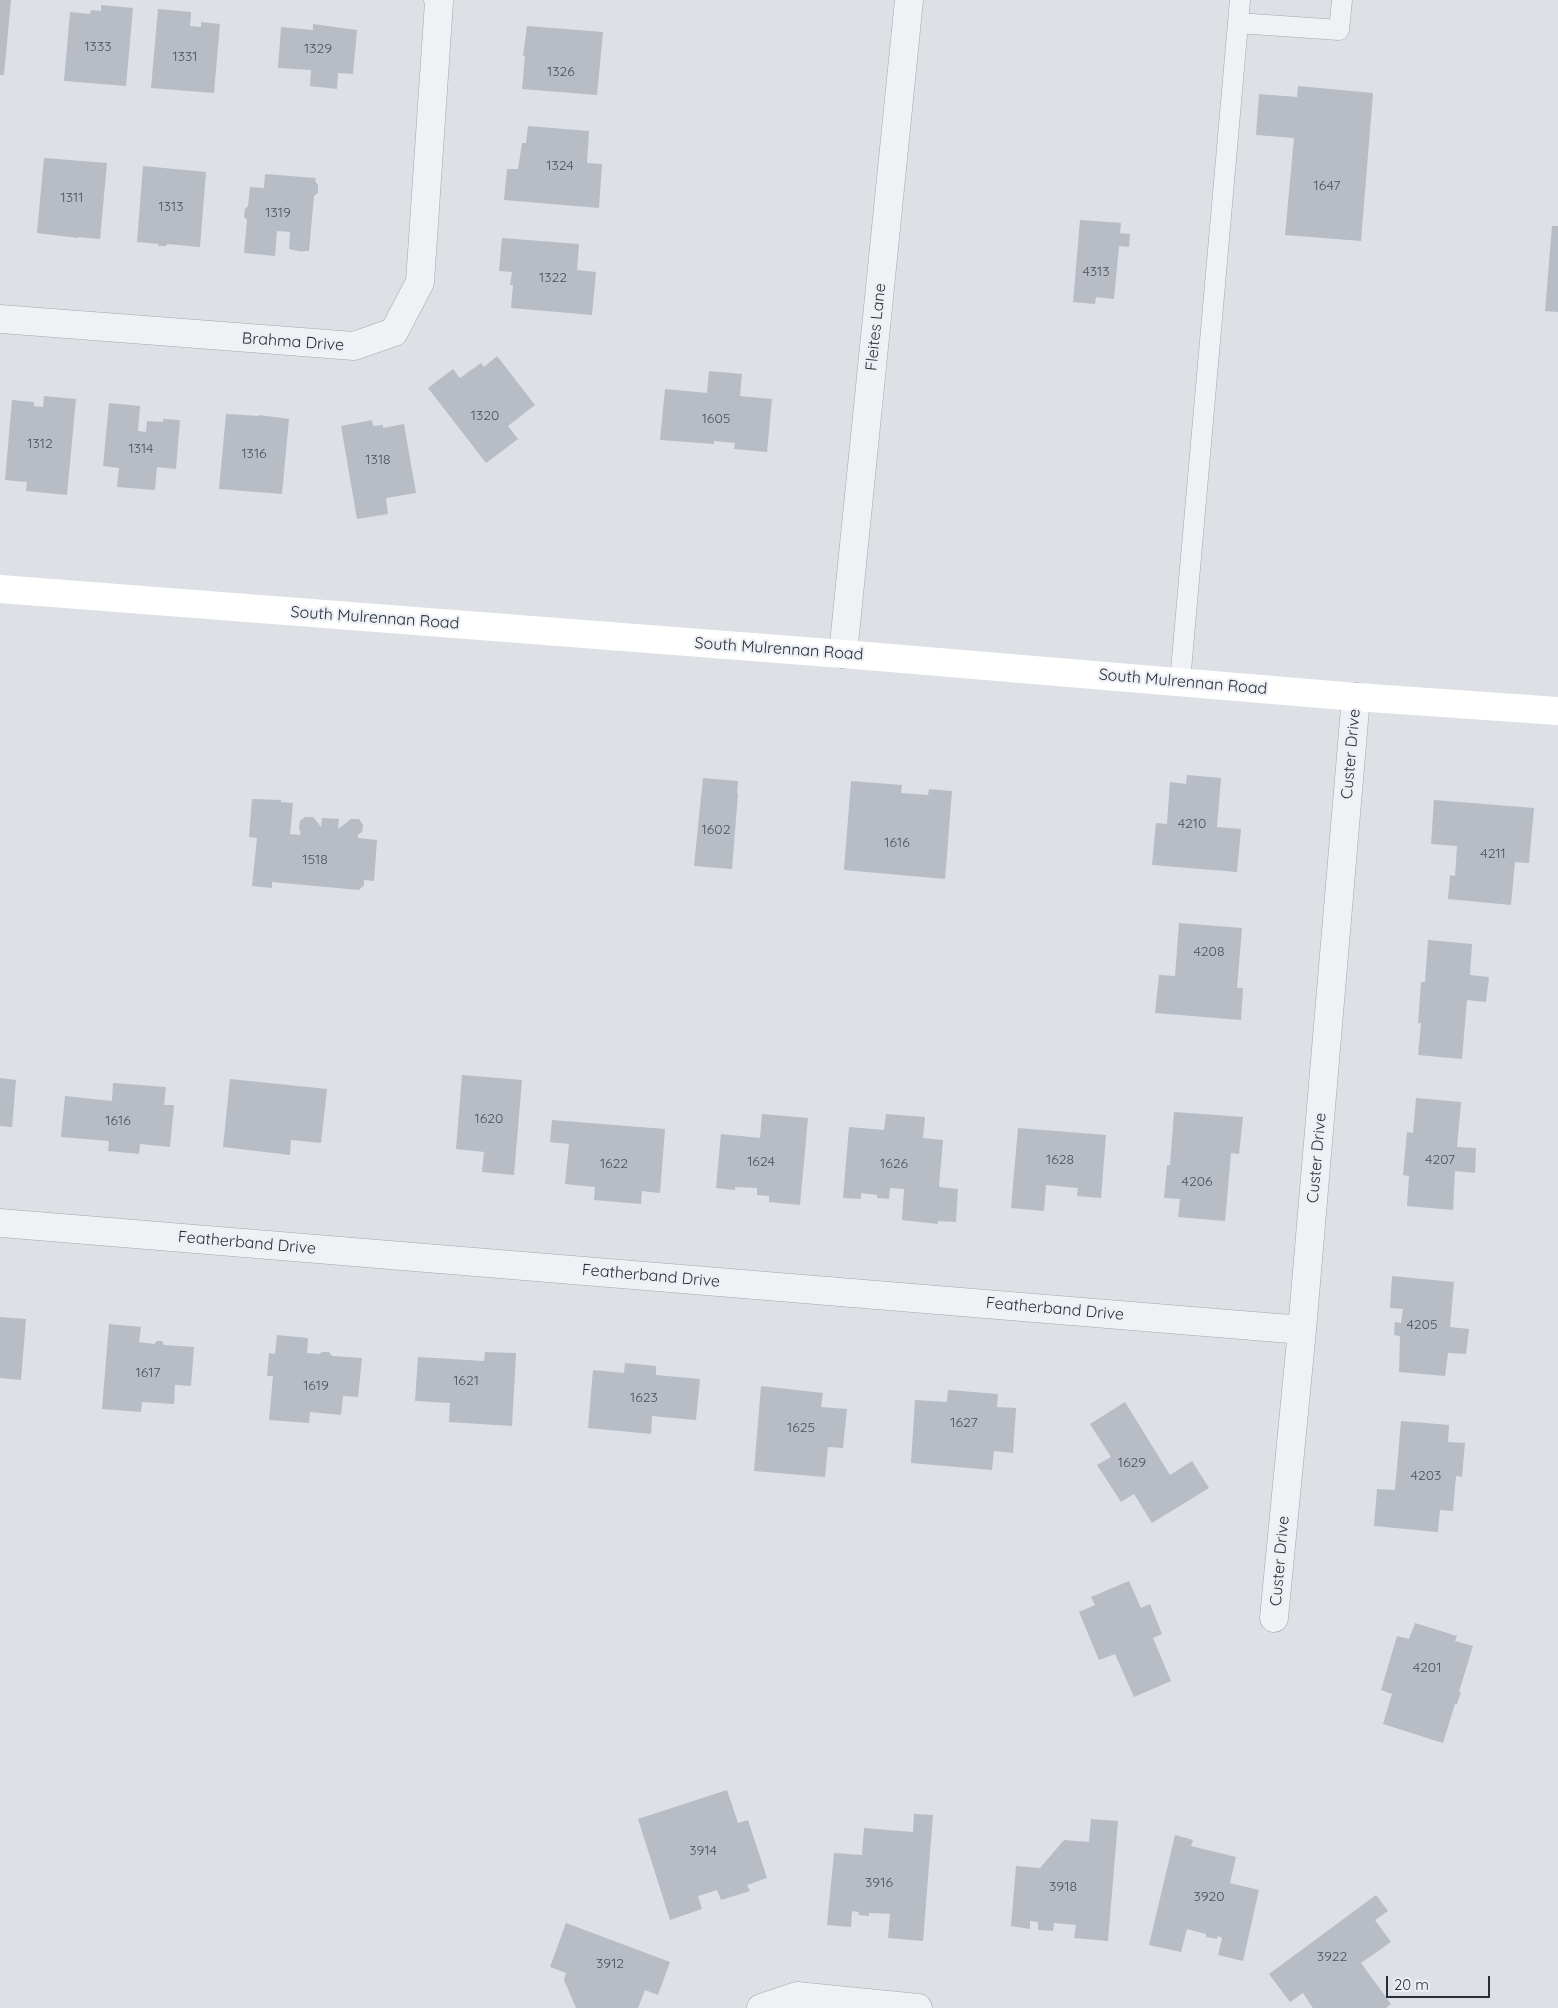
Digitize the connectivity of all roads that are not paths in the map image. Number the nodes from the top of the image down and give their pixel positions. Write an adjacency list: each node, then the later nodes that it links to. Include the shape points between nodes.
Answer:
1 (438, 0): 6 (street, Brahma Drive, via 420,282 394,332 354,346)
2 (909, 0): 8 (street, Fleites Lane)
3 (1240, 0): 5 (lane)
4 (1342, 0): 5 (lane, via 1339,30)
5 (1238, 23): 9 (lane)
6 (0, 319)
7 (0, 589): 8 (street, South Mulrennan Road)
8 (843, 654): 9 (street, South Mulrennan Road)
9 (1180, 682): 10 (street, South Mulrennan Road)
10 (1356, 697): 11 (street, South Mulrennan Road); 13 (street, Custer Drive)
11 (1558, 711)
12 (0, 1223): 13 (street, Featherband Drive)
13 (1302, 1330): 14 (street, Custer Drive)
14 (1274, 1618)
15 (761, 2008): 16 (street, via 797,1996)
16 (918, 2008)

